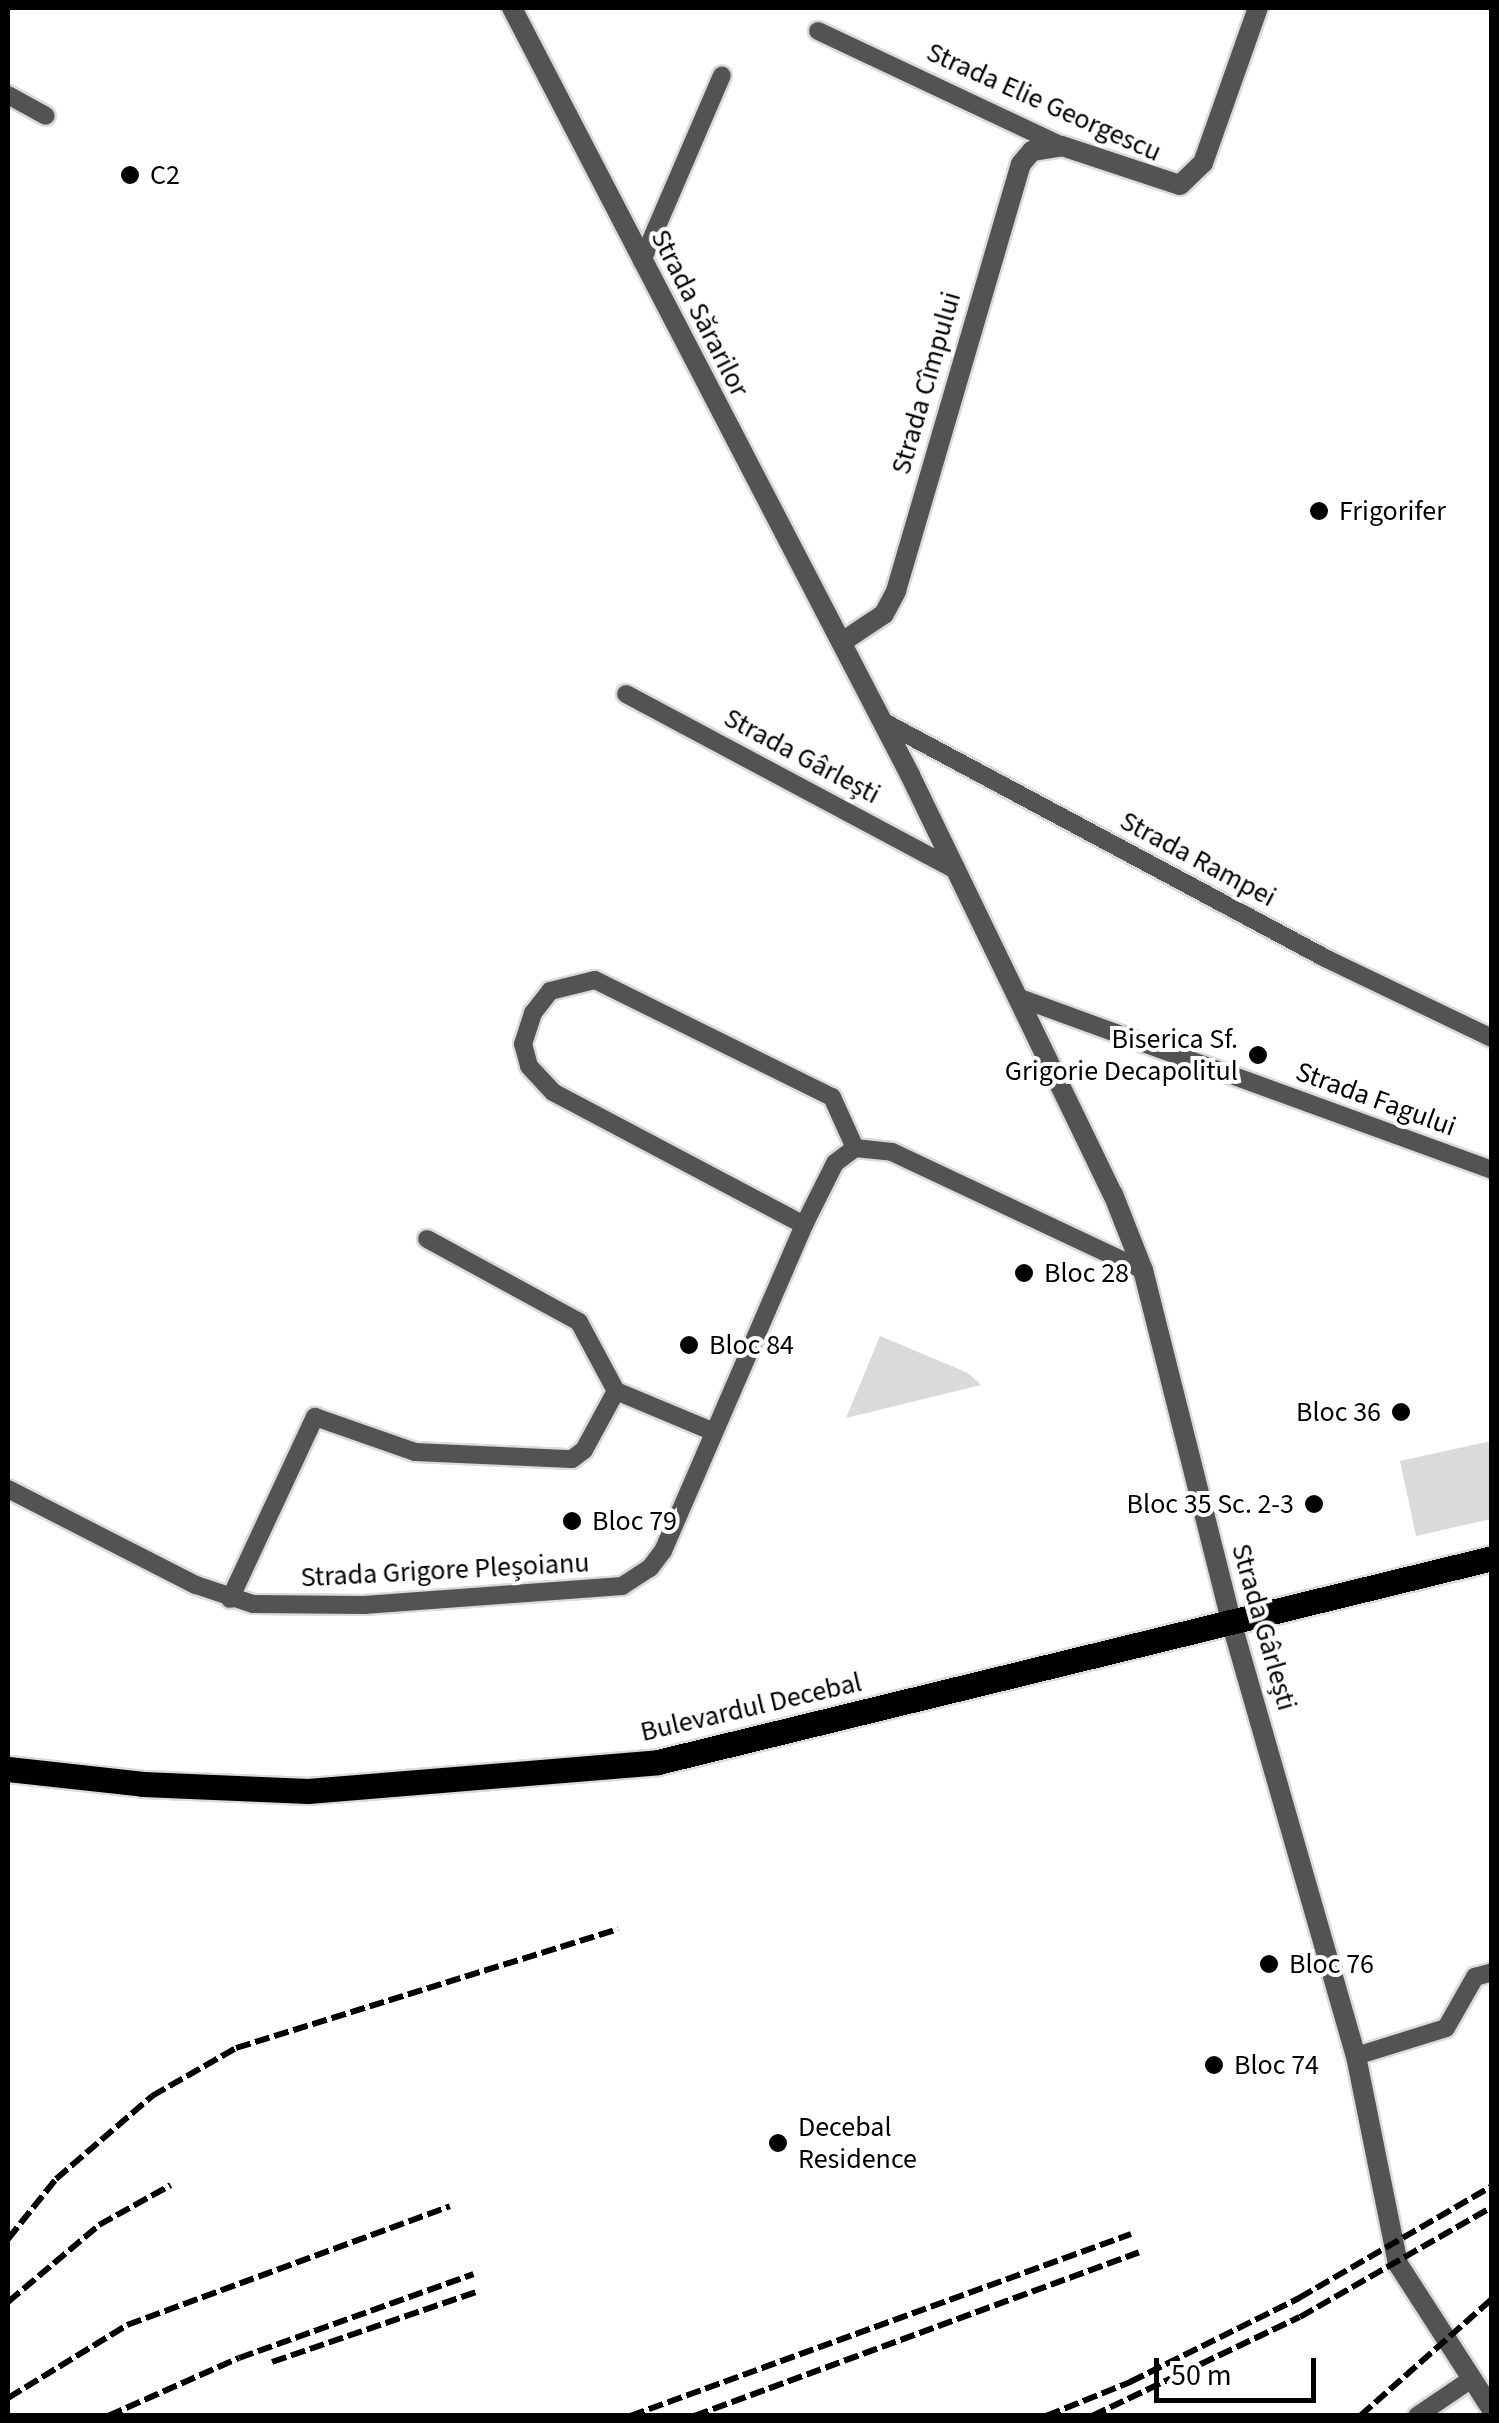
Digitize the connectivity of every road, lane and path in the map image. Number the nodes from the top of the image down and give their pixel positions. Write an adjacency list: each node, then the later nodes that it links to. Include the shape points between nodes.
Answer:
1 (512, 8): 8 (street, Strada Sărarilor)
2 (1258, 8): 7 (street, Strada Elie Georgescu, via 1203,163 1180,185)
3 (818, 31): 7 (street, Strada Elie Georgescu)
4 (722, 75): 8 (street)
5 (8, 94): 6 (street)
6 (46, 116)
7 (1062, 146): 9 (street, Strada Cîmpului, via 1032,151 1011,182 896,591 884,614)
8 (642, 262): 9 (street, Strada Sărarilor)
9 (842, 642): 11 (street, Strada Gârlești)
10 (626, 694): 12 (street, Strada Gârlești)
11 (882, 720): 12 (street, Strada Gârlești); 14 (street, Strada Rampei, via 1311,951)
12 (952, 868): 13 (street, Strada Gârlești)
13 (1017, 997): 16 (street, Strada Fagului); 19 (street, Strada Gârlești, via 1113,1194)
14 (1492, 1038)
15 (855, 1148): 17 (street, Strada Grigore Pleșoianu, via 835,1163); 17 (street, via 832,1097 595,980 550,991 533,1012 524,1044 529,1066 553,1092); 19 (street, via 892,1152)
16 (1492, 1170)
17 (804, 1225): 21 (street, Strada Grigore Pleșoianu)
18 (427, 1240): 20 (street, via 580,1322)
19 (1142, 1270): 25 (street, Strada Gârlești)
20 (616, 1391): 21 (street); 24 (street, via 584,1450 572,1459 414,1452 315,1417)
21 (714, 1432): 24 (street, Strada Grigore Pleșoianu, via 663,1551 622,1586 364,1606)
22 (8, 1489): 24 (street, Strada Grigore Pleșoianu)
23 (1492, 1558): 25 (main road, Bulevardul Decebal)
24 (230, 1599)
25 (1231, 1622): 26 (main road, Bulevardul Decebal, via 658,1762 308,1790 143,1784); 28 (street, Strada Gârlești)
26 (8, 1769)
27 (1492, 1972): 28 (street, via 1476,1977 1446,2028)
28 (1356, 2056): 29 (street, Strada Gârlești, via 1398,2264)
29 (1470, 2380): 30 (street, Strada Gârlești); 31 (street)
30 (1492, 2410)
31 (1417, 2416)

